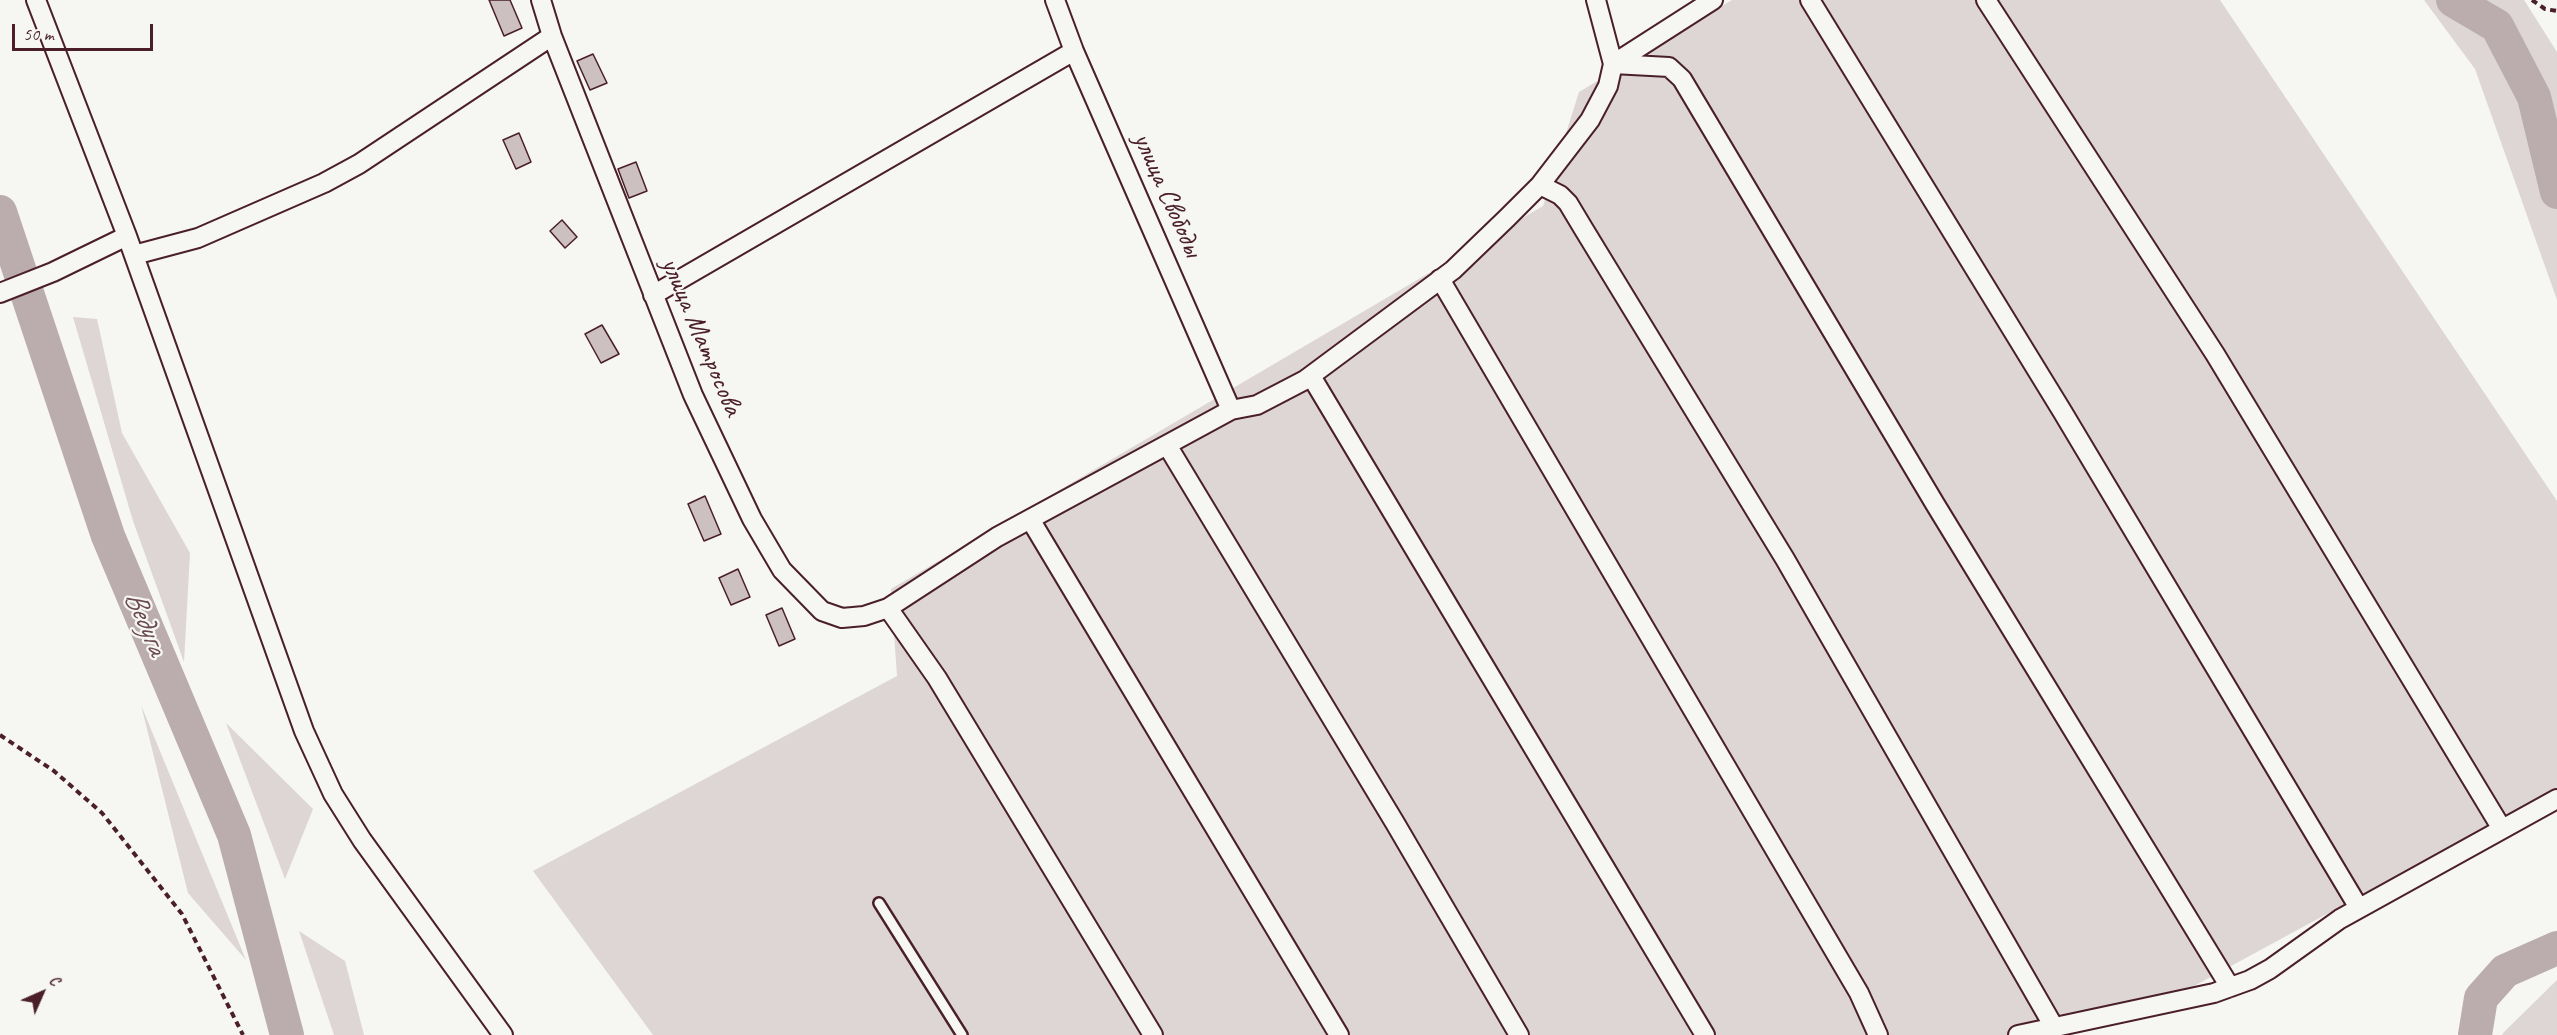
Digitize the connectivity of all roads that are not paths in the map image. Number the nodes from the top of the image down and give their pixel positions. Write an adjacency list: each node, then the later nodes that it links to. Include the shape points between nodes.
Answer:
1 (36, 0): 12 (street)
2 (541, 0): 8 (street, улица Матросова)
3 (1054, 0): 9 (street, улица Свободы)
4 (1596, 0): 10 (street)
5 (1713, 0): 10 (street)
6 (1810, 0): 25 (street)
7 (1986, 0): 23 (street, via 2215,354)
8 (552, 36): 13 (street, via 324,183 198,238); 16 (street, улица Матросова)
9 (1074, 51): 16 (street); 18 (street, улица Свободы)
10 (1613, 64): 11 (street, улица Матросова, via 1608,86 1590,120); 26 (street, via 1669,67 1682,79)
11 (1540, 184): 14 (street, улица Матросова); 27 (street, via 1568,203 1614,278 1785,559)
12 (127, 236): 13 (street); 15 (street)
13 (134, 255): 28 (street, via 303,731 362,840)
14 (1440, 279): 17 (street, улица Матросова); 34 (street, via 1853,982)
15 (0, 293)
16 (653, 295): 21 (street, улица Матросова, via 698,405 752,519 782,570 822,611 842,618)
17 (1311, 376): 18 (street, улица Матросова, via 1257,405); 33 (street)
18 (1232, 410): 19 (street, улица Матросова)
19 (1167, 445): 20 (street, улица Матросова); 32 (street)
20 (1030, 519): 21 (street, улица Матросова); 31 (street)
21 (888, 608): 30 (street, via 937,678)
22 (2557, 799): 23 (street)
23 (2502, 829): 25 (street)
24 (879, 903): 29 (lane)
25 (2359, 908): 26 (street, via 2270,969)
26 (2230, 987): 27 (street)
27 (2054, 1027): 35 (street)
28 (503, 1035)
29 (962, 1035)
30 (1153, 1035)
31 (1339, 1035)
32 (1519, 1035)
33 (1705, 1035)
34 (1878, 1035)
35 (2018, 1035)

